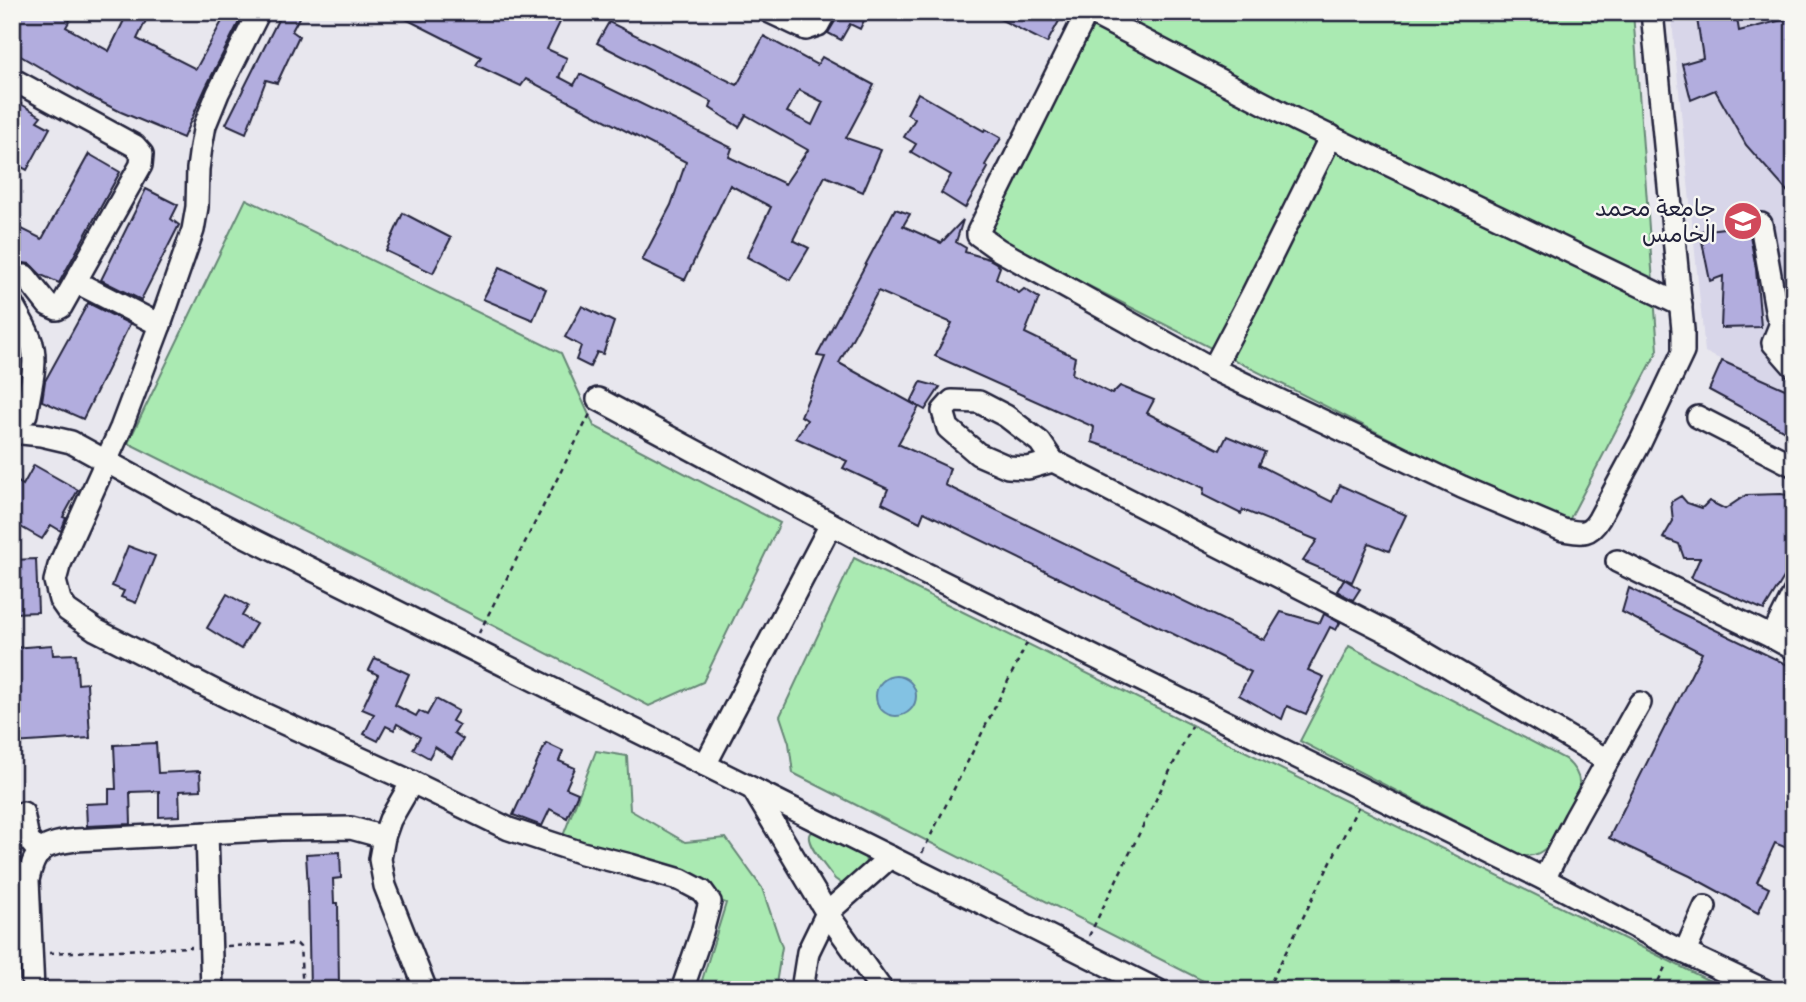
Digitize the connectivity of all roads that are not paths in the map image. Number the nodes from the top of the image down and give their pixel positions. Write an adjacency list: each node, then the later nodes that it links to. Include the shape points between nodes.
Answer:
1 (259, 12): 13 (street, via 205,125 193,230)
2 (770, 12): 3 (street, via 807,29 818,25)
3 (825, 12)
4 (1088, 12): 7 (street); 15 (street, via 977,235)
5 (1652, 12): 12 (street)
6 (12, 79): 10 (street, via 135,146 142,155 141,165)
7 (1331, 136): 12 (street); 15 (street)
8 (1761, 224): 14 (street, via 1781,323 1773,342)
9 (25, 276): 10 (street, via 48,305 57,309)
10 (76, 282): 13 (street)
11 (12, 304): 17 (street, via 27,330 34,358)
12 (1681, 305): 15 (street, via 1683,352 1599,519 1591,530 1581,533 1563,530 1462,487)
13 (160, 325): 21 (street)
14 (1794, 367)
15 (1213, 369)
16 (598, 399): 24 (street)
17 (19, 414): 20 (street, via 44,421)
18 (1698, 417): 23 (street)
19 (12, 432): 20 (street)
20 (71, 442): 21 (street)
21 (107, 461): 31 (street, via 208,517); 32 (street, via 59,566 55,581 67,610 96,630 231,699)
22 (1053, 461): 22 (street, via 1028,468 1008,467 978,454 948,428 943,411 952,401 979,402 1040,442); 30 (street, via 1403,640)
23 (1794, 466)
24 (831, 524): 31 (street); 39 (street)
25 (1617, 561): 27 (street)
26 (1794, 593): 27 (street)
27 (1772, 637): 28 (street)
28 (1794, 649)
29 (1640, 703): 30 (street)
30 (1607, 760): 39 (street)
31 (705, 765): 33 (street)
32 (412, 782): 36 (street); 46 (street, via 509,829 681,880 702,891 710,902)
33 (753, 789): 38 (street); 41 (street)
34 (23, 813): 37 (street, via 28,839)
35 (207, 833): 36 (street, via 351,828); 37 (street, via 65,842 46,846); 44 (street)
36 (384, 837): 45 (street, via 381,872)
37 (40, 853): 43 (street, via 28,880)
38 (890, 857): 41 (street); 49 (street)
39 (1544, 879): 42 (street)
40 (1706, 907): 42 (street)
41 (827, 913): 47 (street, via 808,952); 48 (street)
42 (1679, 950): 50 (street)
43 (33, 990)
44 (212, 990)
45 (426, 990)
46 (682, 990)
47 (802, 990)
48 (882, 990)
49 (1157, 990)
50 (1764, 990)

